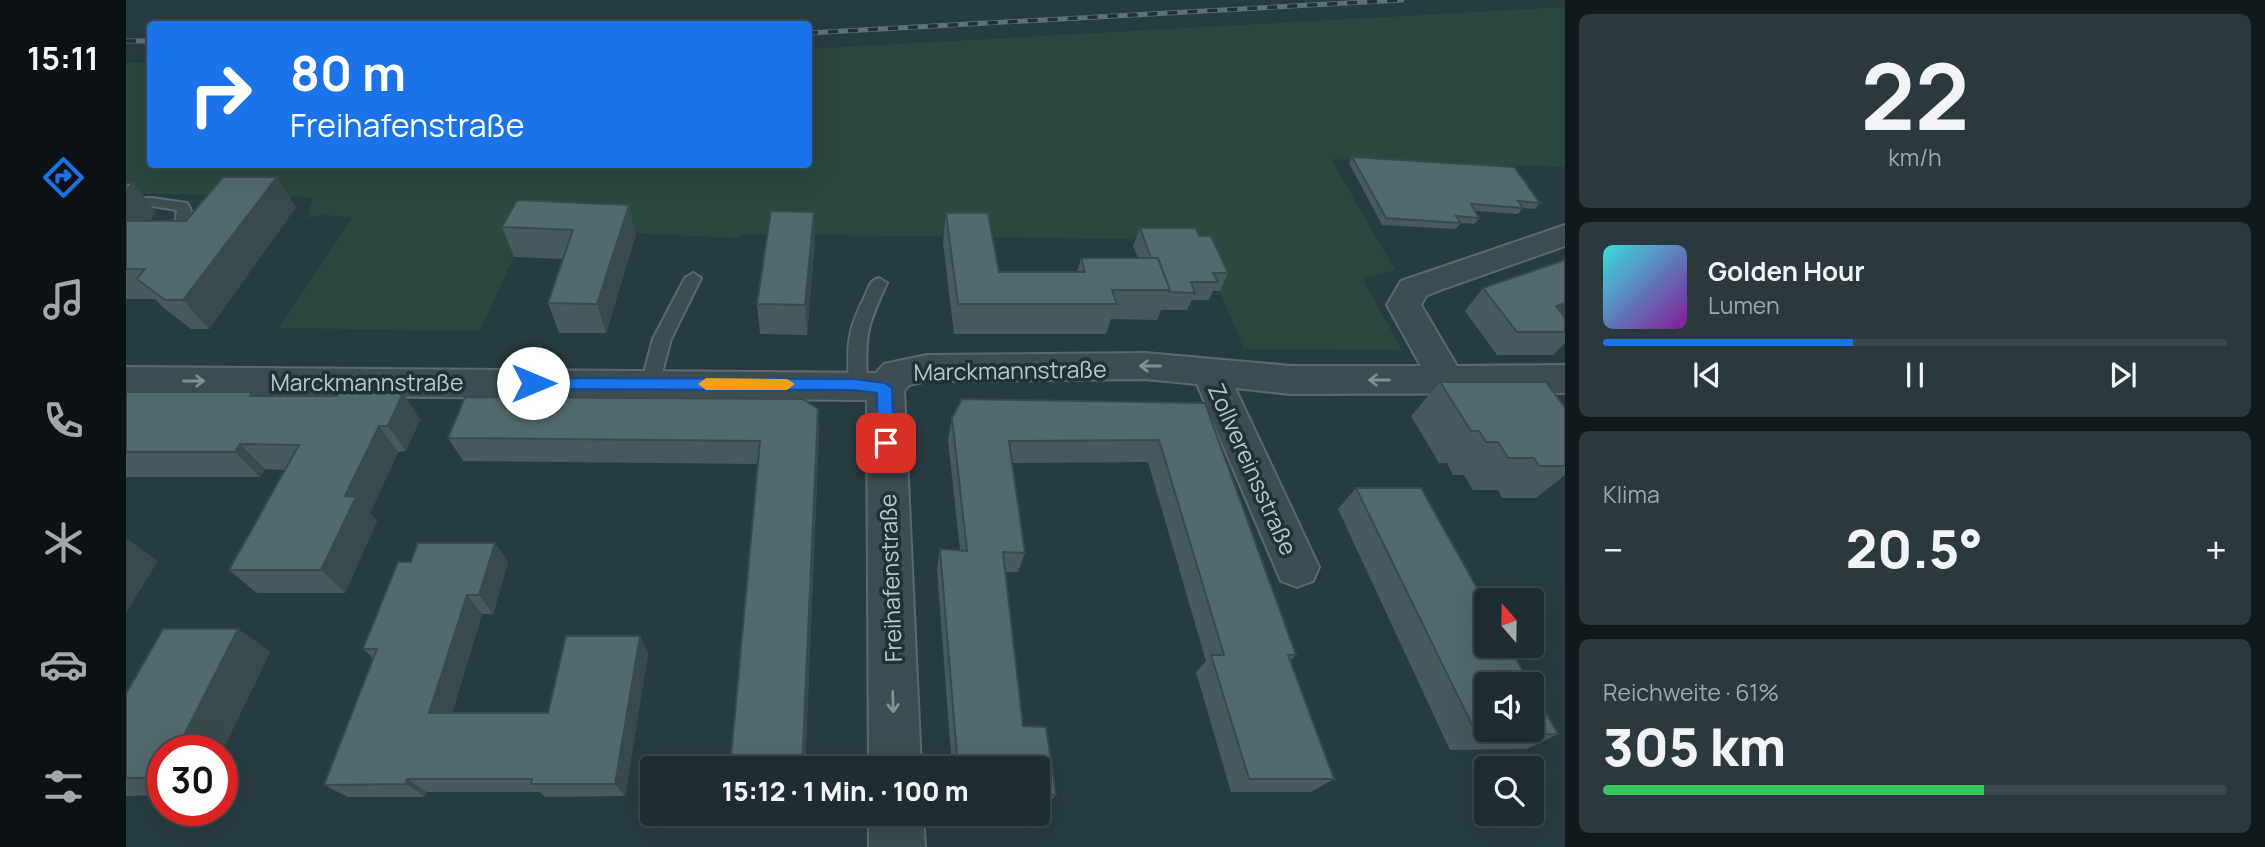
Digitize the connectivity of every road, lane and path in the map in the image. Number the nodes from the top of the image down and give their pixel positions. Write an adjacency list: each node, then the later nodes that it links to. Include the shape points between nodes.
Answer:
1 (126, 204): 3 (lane, via 182,206 186,218)
2 (1565, 235): 7 (street, via 1413,289 1404,305)
3 (170, 244)
4 (693, 278): 10 (lane, via 662,339)
5 (879, 283): 11 (lane, via 856,338)
6 (1209, 371): 7 (street, Marckmannstraße, one-way to 6, via 1291,380); 11 (street, Marckmannstraße, one-way to 11, via 1145,366 927,368 897,374); 12 (street, Zollvereinsstraße)
7 (1447, 380): 8 (street, Marckmannstraße)
8 (1565, 380)
9 (126, 381): 10 (street, Marckmannstraße, one-way to 10)
10 (650, 384): 11 (street, Marckmannstraße)
11 (871, 387): 13 (street, Freihafenstraße, one-way to 13)
12 (1297, 567)
13 (894, 756)
14 (896, 826): 15 (street)
15 (897, 847)

